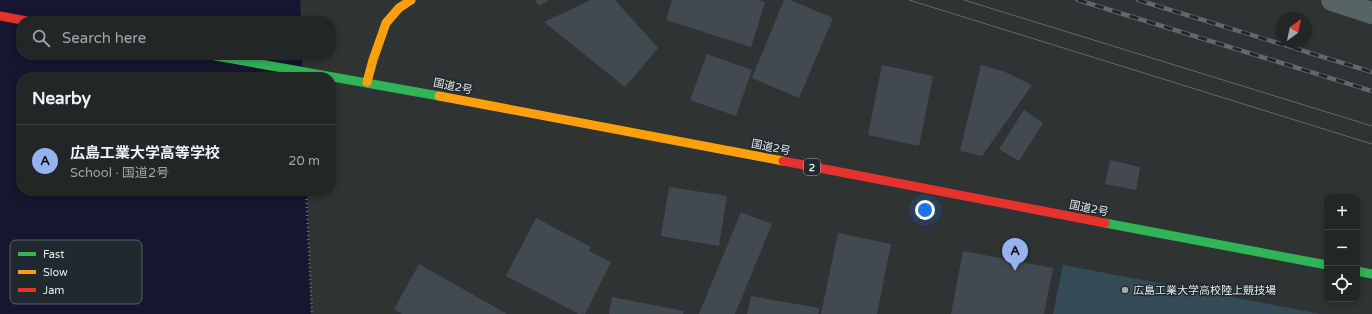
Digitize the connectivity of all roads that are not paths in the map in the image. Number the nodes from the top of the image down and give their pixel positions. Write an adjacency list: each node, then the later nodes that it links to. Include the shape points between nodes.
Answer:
1 (411, 0): 9 (main road, via 399,8 386,23)
2 (1332, 0): 3 (street)
3 (1372, 13)
4 (0, 16): 5 (main road)
5 (16, 19)
6 (237, 60): 7 (main road, 国道2号 / 2)
7 (303, 72)
8 (336, 77): 9 (main road, 国道2号 / 2)
9 (367, 82): 10 (main road, 国道2号 / 2)
10 (1324, 264)
11 (1360, 272): 12 (main road)
12 (1372, 274)

